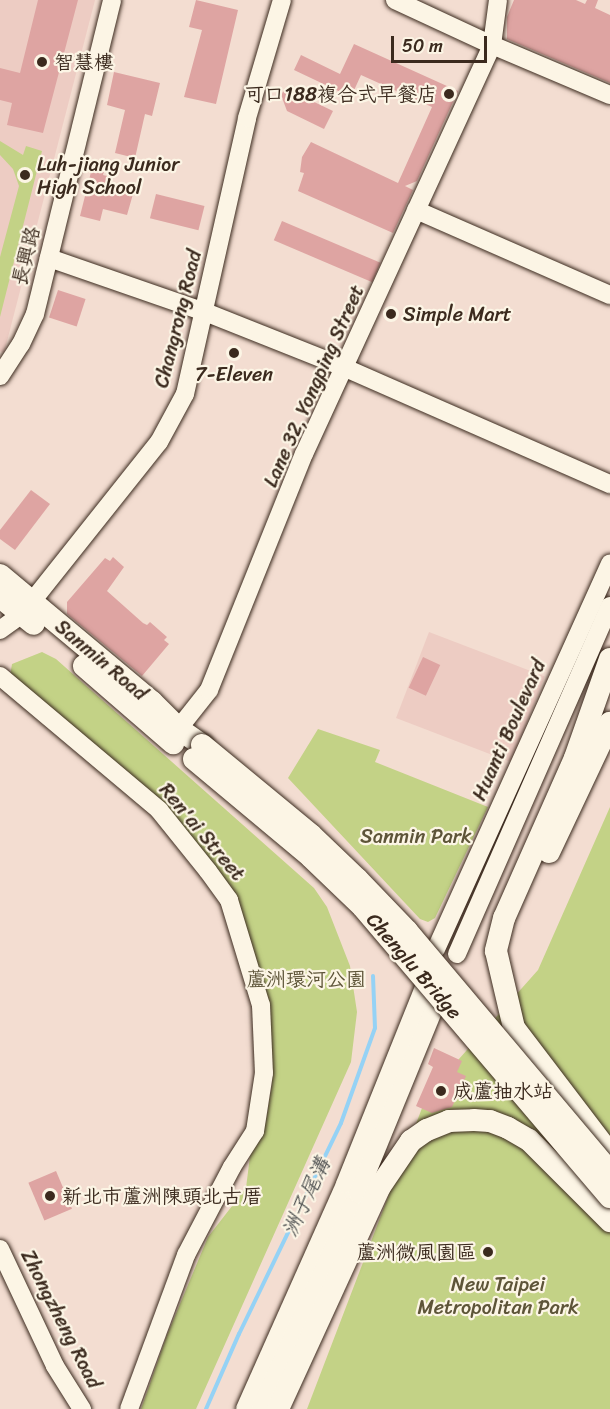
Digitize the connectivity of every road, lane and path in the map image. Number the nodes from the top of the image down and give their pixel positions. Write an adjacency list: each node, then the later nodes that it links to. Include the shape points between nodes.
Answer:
1 (112, 0): 8 (street, 長興路)
2 (282, 0): 10 (street, Changrong Road, via 244,129)
3 (396, 0): 5 (street)
4 (498, 0): 5 (street, Lane 32, Yongping Street)
5 (492, 45): 6 (street); 7 (street, Lane 32, Yongping Street)
6 (610, 95)
7 (416, 210): 9 (street); 11 (street, Lane 32, Yongping Street)
8 (49, 258): 10 (street); 12 (street, 長興路, via 35,314)
9 (610, 294)
10 (205, 312): 11 (street); 18 (street, Changrong Road, via 185,393 159,442)
11 (343, 367): 13 (street); 23 (street, Lane 32, Yongping Street, via 209,690)
12 (2, 370)
13 (610, 484)
14 (610, 563): 26 (street, Huanti Boulevard)
15 (0, 575): 18 (main road, Sanmin Road)
16 (0, 597): 18 (main road, Sanmin Road)
17 (610, 606): 27 (street)
18 (26, 608): 19 (street, Changrong Road); 23 (main road, Sanmin Road, via 152,702)
19 (0, 630)
20 (610, 659): 25 (main road, via 575,758)
21 (0, 676): 36 (street, Ren'ai Street, via 159,810 229,900 261,1005 264,1073 255,1131 186,1255)
22 (610, 723): 25 (main road, via 543,863)
23 (174, 734): 24 (main road, Sanmin Road)
24 (198, 752): 31 (main road, Chenglu Bridge, bridge, via 311,835 364,886 407,931); 32 (main road, Chenglu Bridge, bridge, via 363,907)
25 (504, 918): 30 (main road, via 496,951 513,1028)
26 (436, 950)
27 (457, 954)
28 (423, 990): 37 (street, via 345,1184)
29 (436, 1004): 38 (street, via 358,1194)
30 (610, 1154)
31 (610, 1172)
32 (610, 1197)
33 (610, 1221): 39 (main road, via 529,1140 490,1121 449,1121 411,1141 379,1188)
34 (0, 1249): 35 (street, Zhongzheng Road, via 55,1366)
35 (82, 1409)
36 (129, 1409)
37 (245, 1409)
38 (260, 1409)
39 (278, 1409)

